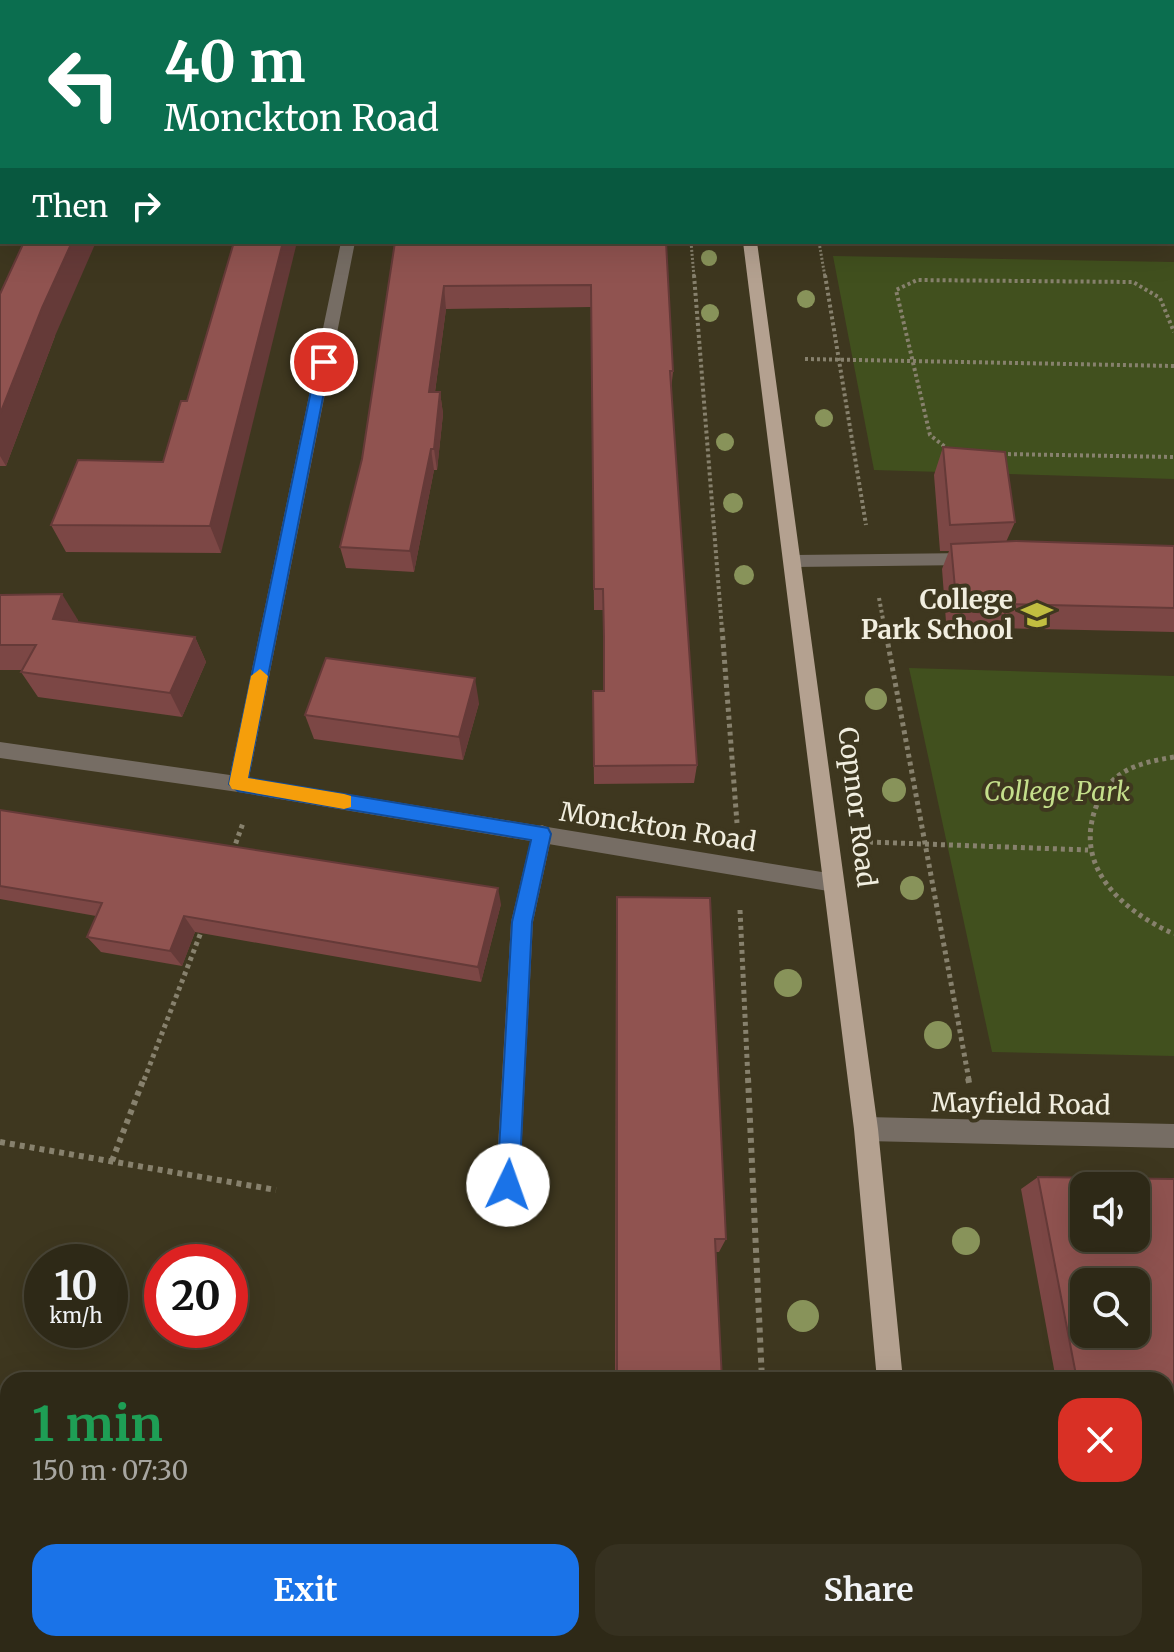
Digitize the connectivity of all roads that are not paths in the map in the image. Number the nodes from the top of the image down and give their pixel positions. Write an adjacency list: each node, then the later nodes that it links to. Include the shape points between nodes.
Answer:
1 (348, 244): 6 (street)
2 (750, 244): 4 (main road, Copnor Road)
3 (993, 558): 4 (street)
4 (794, 561): 8 (main road, Copnor Road)
5 (0, 750): 6 (street, Monckton Road)
6 (248, 786): 7 (street, Monckton Road)
7 (542, 834): 8 (street, Monckton Road); 11 (street, via 522,922)
8 (834, 883): 9 (main road, Copnor Road)
9 (866, 1129): 10 (street, Mayfield Road); 12 (main road, Copnor Road)
10 (1174, 1136)
11 (506, 1215)
12 (889, 1372)

